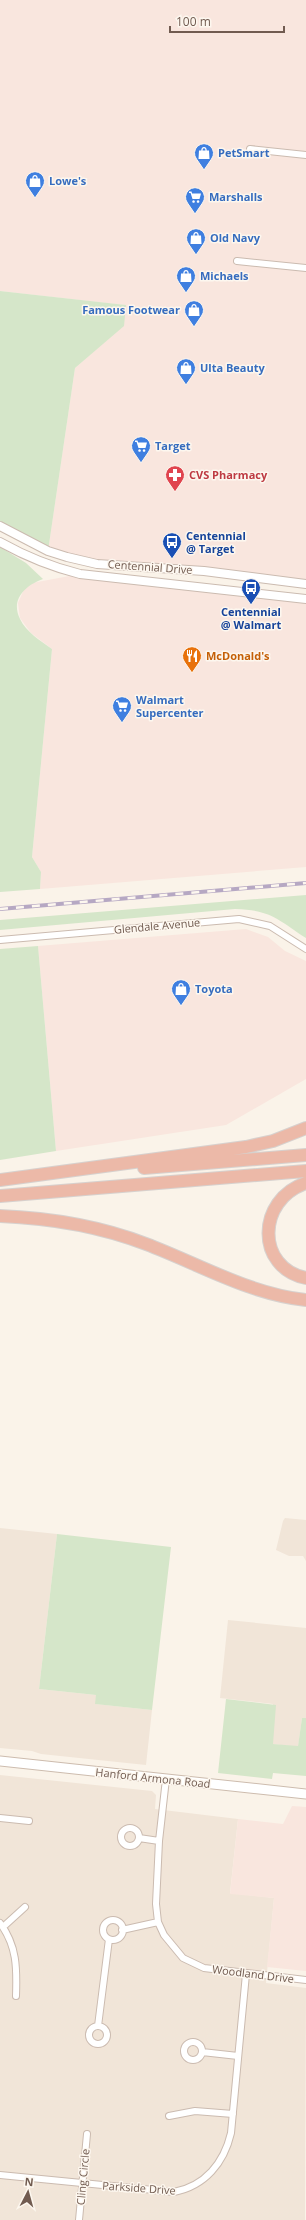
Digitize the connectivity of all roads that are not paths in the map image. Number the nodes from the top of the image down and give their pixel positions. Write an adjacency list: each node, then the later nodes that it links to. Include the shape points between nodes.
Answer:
1 (250, 149): 2 (street)
2 (306, 155)
3 (237, 261): 4 (street)
4 (306, 268)
5 (0, 526): 7 (street, Centennial Drive, via 48,551 97,564 204,571)
6 (0, 542): 8 (street, Centennial Drive, via 19,553 80,574)
7 (306, 584)
8 (306, 599)
9 (0, 940): 10 (street, Glendale Avenue, via 239,919 270,926)
10 (306, 948)
11 (306, 1128): 14 (highway, via 273,1141 246,1147)
12 (306, 1155): 14 (highway)
13 (306, 1171): 16 (highway)
14 (0, 1180)
15 (306, 1183): 18 (highway, via 290,1190 279,1200 272,1213 269,1234 272,1249 279,1262 291,1272)
16 (0, 1196)
17 (0, 1216): 19 (highway, via 45,1219 100,1230 145,1244 263,1292)
18 (306, 1278)
19 (306, 1300)
20 (0, 1761): 21 (main road, Hanford Armona Road)
21 (166, 1779): 22 (main road, Hanford Armona Road); 26 (street, Woodland Drive)
22 (306, 1794)
23 (0, 1818): 24 (street)
24 (29, 1821)
25 (139, 1838): 26 (street)
26 (159, 1841): 28 (street, Woodland Drive, via 156,1904)
27 (24, 1907): 29 (street)
28 (158, 1922): 30 (street); 32 (street, Woodland Drive, via 173,1948 194,1964 204,1968)
29 (1, 1925): 34 (street, via 12,1942 16,1958)
30 (122, 1930): 31 (street, via 118,1938); 31 (street, via 117,1922 111,1921 106,1924 103,1932)
31 (109, 1939): 35 (street)
32 (246, 1974): 33 (street, Woodland Drive); 37 (street, Parkside Drive)
33 (306, 1980)
34 (16, 1996)
35 (98, 2026)
36 (202, 2052): 37 (street)
37 (238, 2056): 38 (street, Parkside Drive)
38 (233, 2114): 39 (street, via 195,2111); 42 (street, Parkside Drive, via 228,2147 222,2159 206,2178 194,2185 174,2192)
39 (169, 2116)
40 (86, 2134): 42 (street, Cling Circle)
41 (0, 2174): 42 (street, Parkside Drive)
42 (83, 2183): 43 (street, Cling Circle)
43 (79, 2220)

